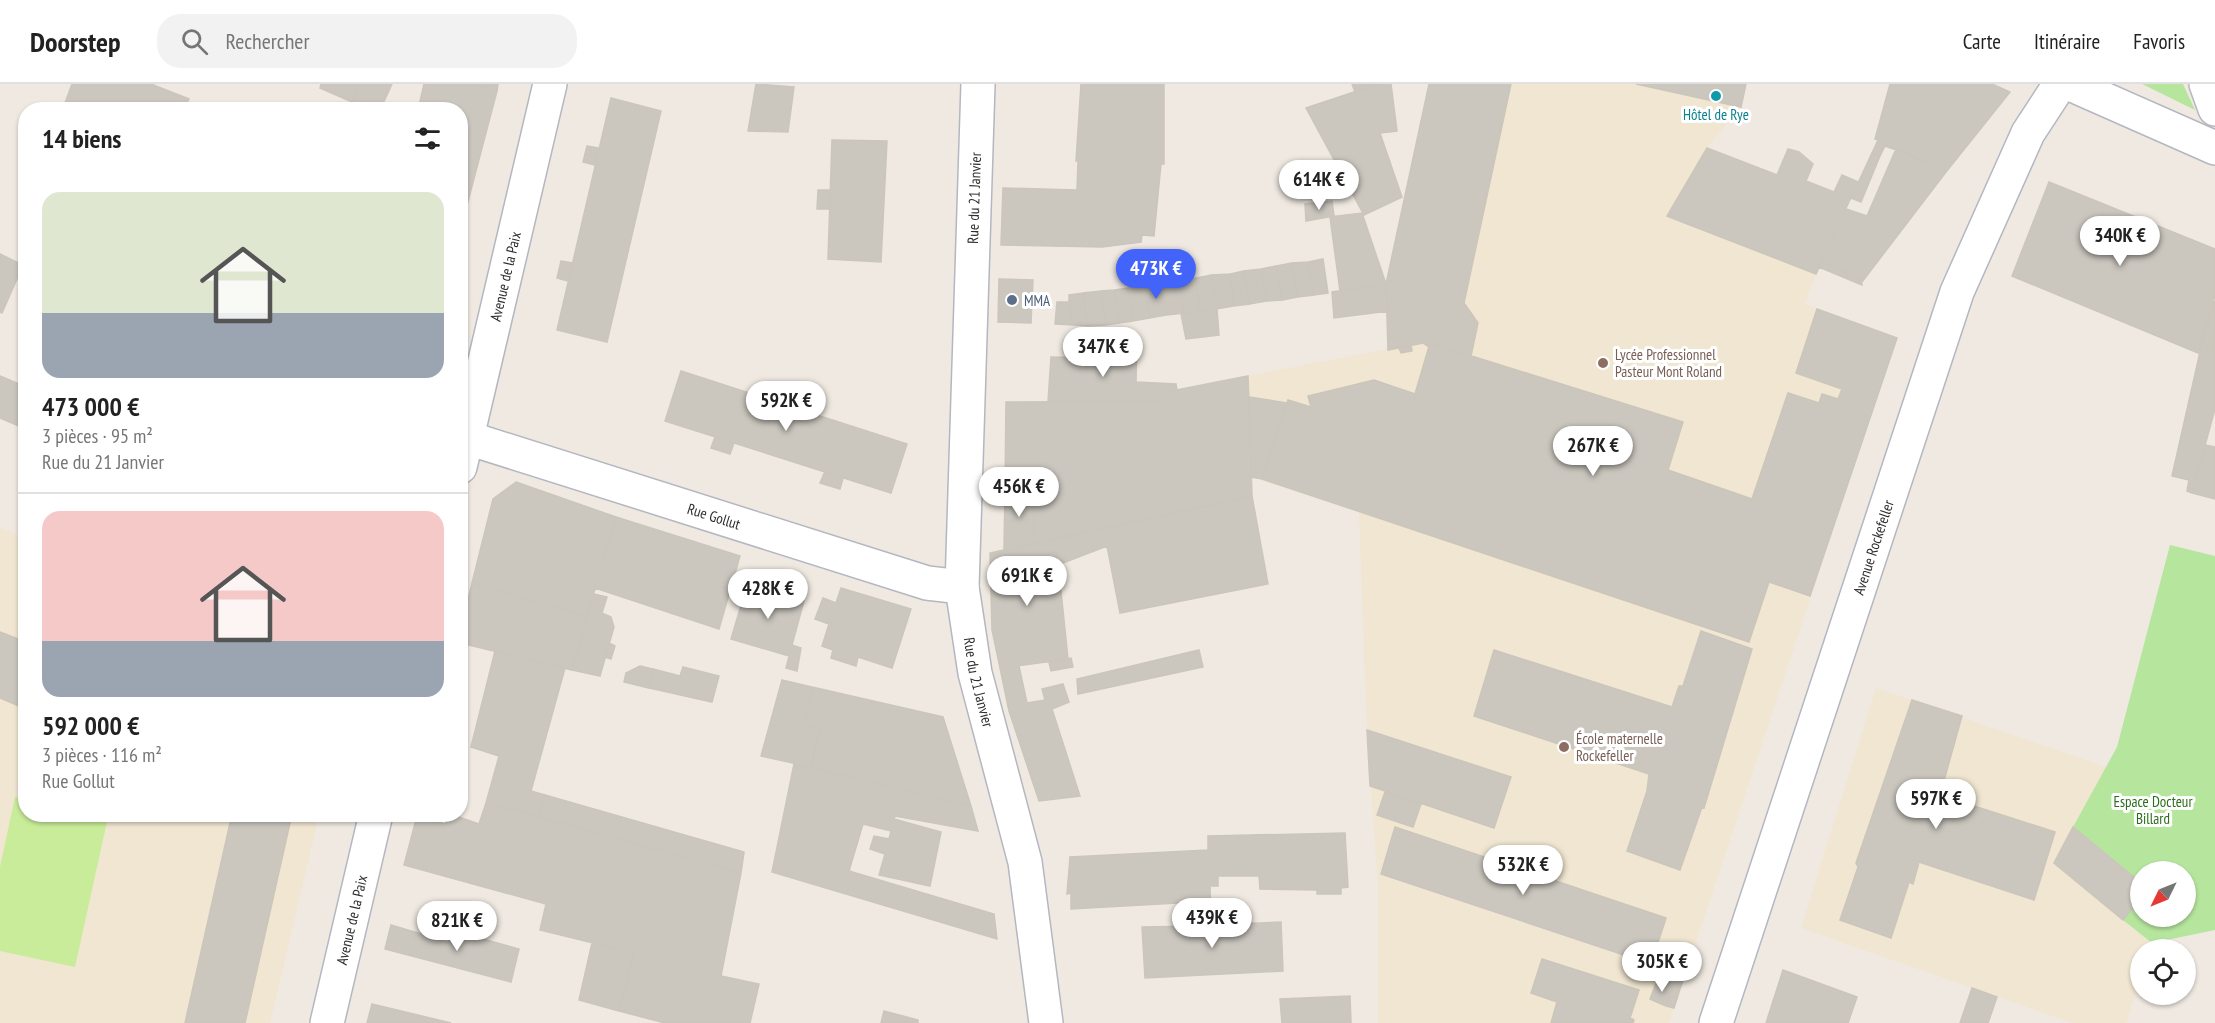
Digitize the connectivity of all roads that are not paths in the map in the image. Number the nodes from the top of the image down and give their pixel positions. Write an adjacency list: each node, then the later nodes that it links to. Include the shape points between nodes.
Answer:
1 (550, 84): 8 (street, Avenue de la Paix)
2 (978, 84): 10 (street, Rue du 21 Janvier)
3 (2060, 84): 14 (street, Avenue Rockefeller, via 2028,133 1957,292)
4 (2070, 84): 7 (street)
5 (2206, 84): 6 (street)
6 (2215, 109)
7 (2215, 148)
8 (468, 435)
9 (468, 453): 10 (street, Rue Gollut, via 927,583)
10 (962, 587): 13 (street, Rue du 21 Janvier, via 975,673 1025,862)
11 (374, 822): 12 (street, Avenue de la Paix)
12 (327, 1023)
13 (1046, 1023)
14 (1716, 1023)

